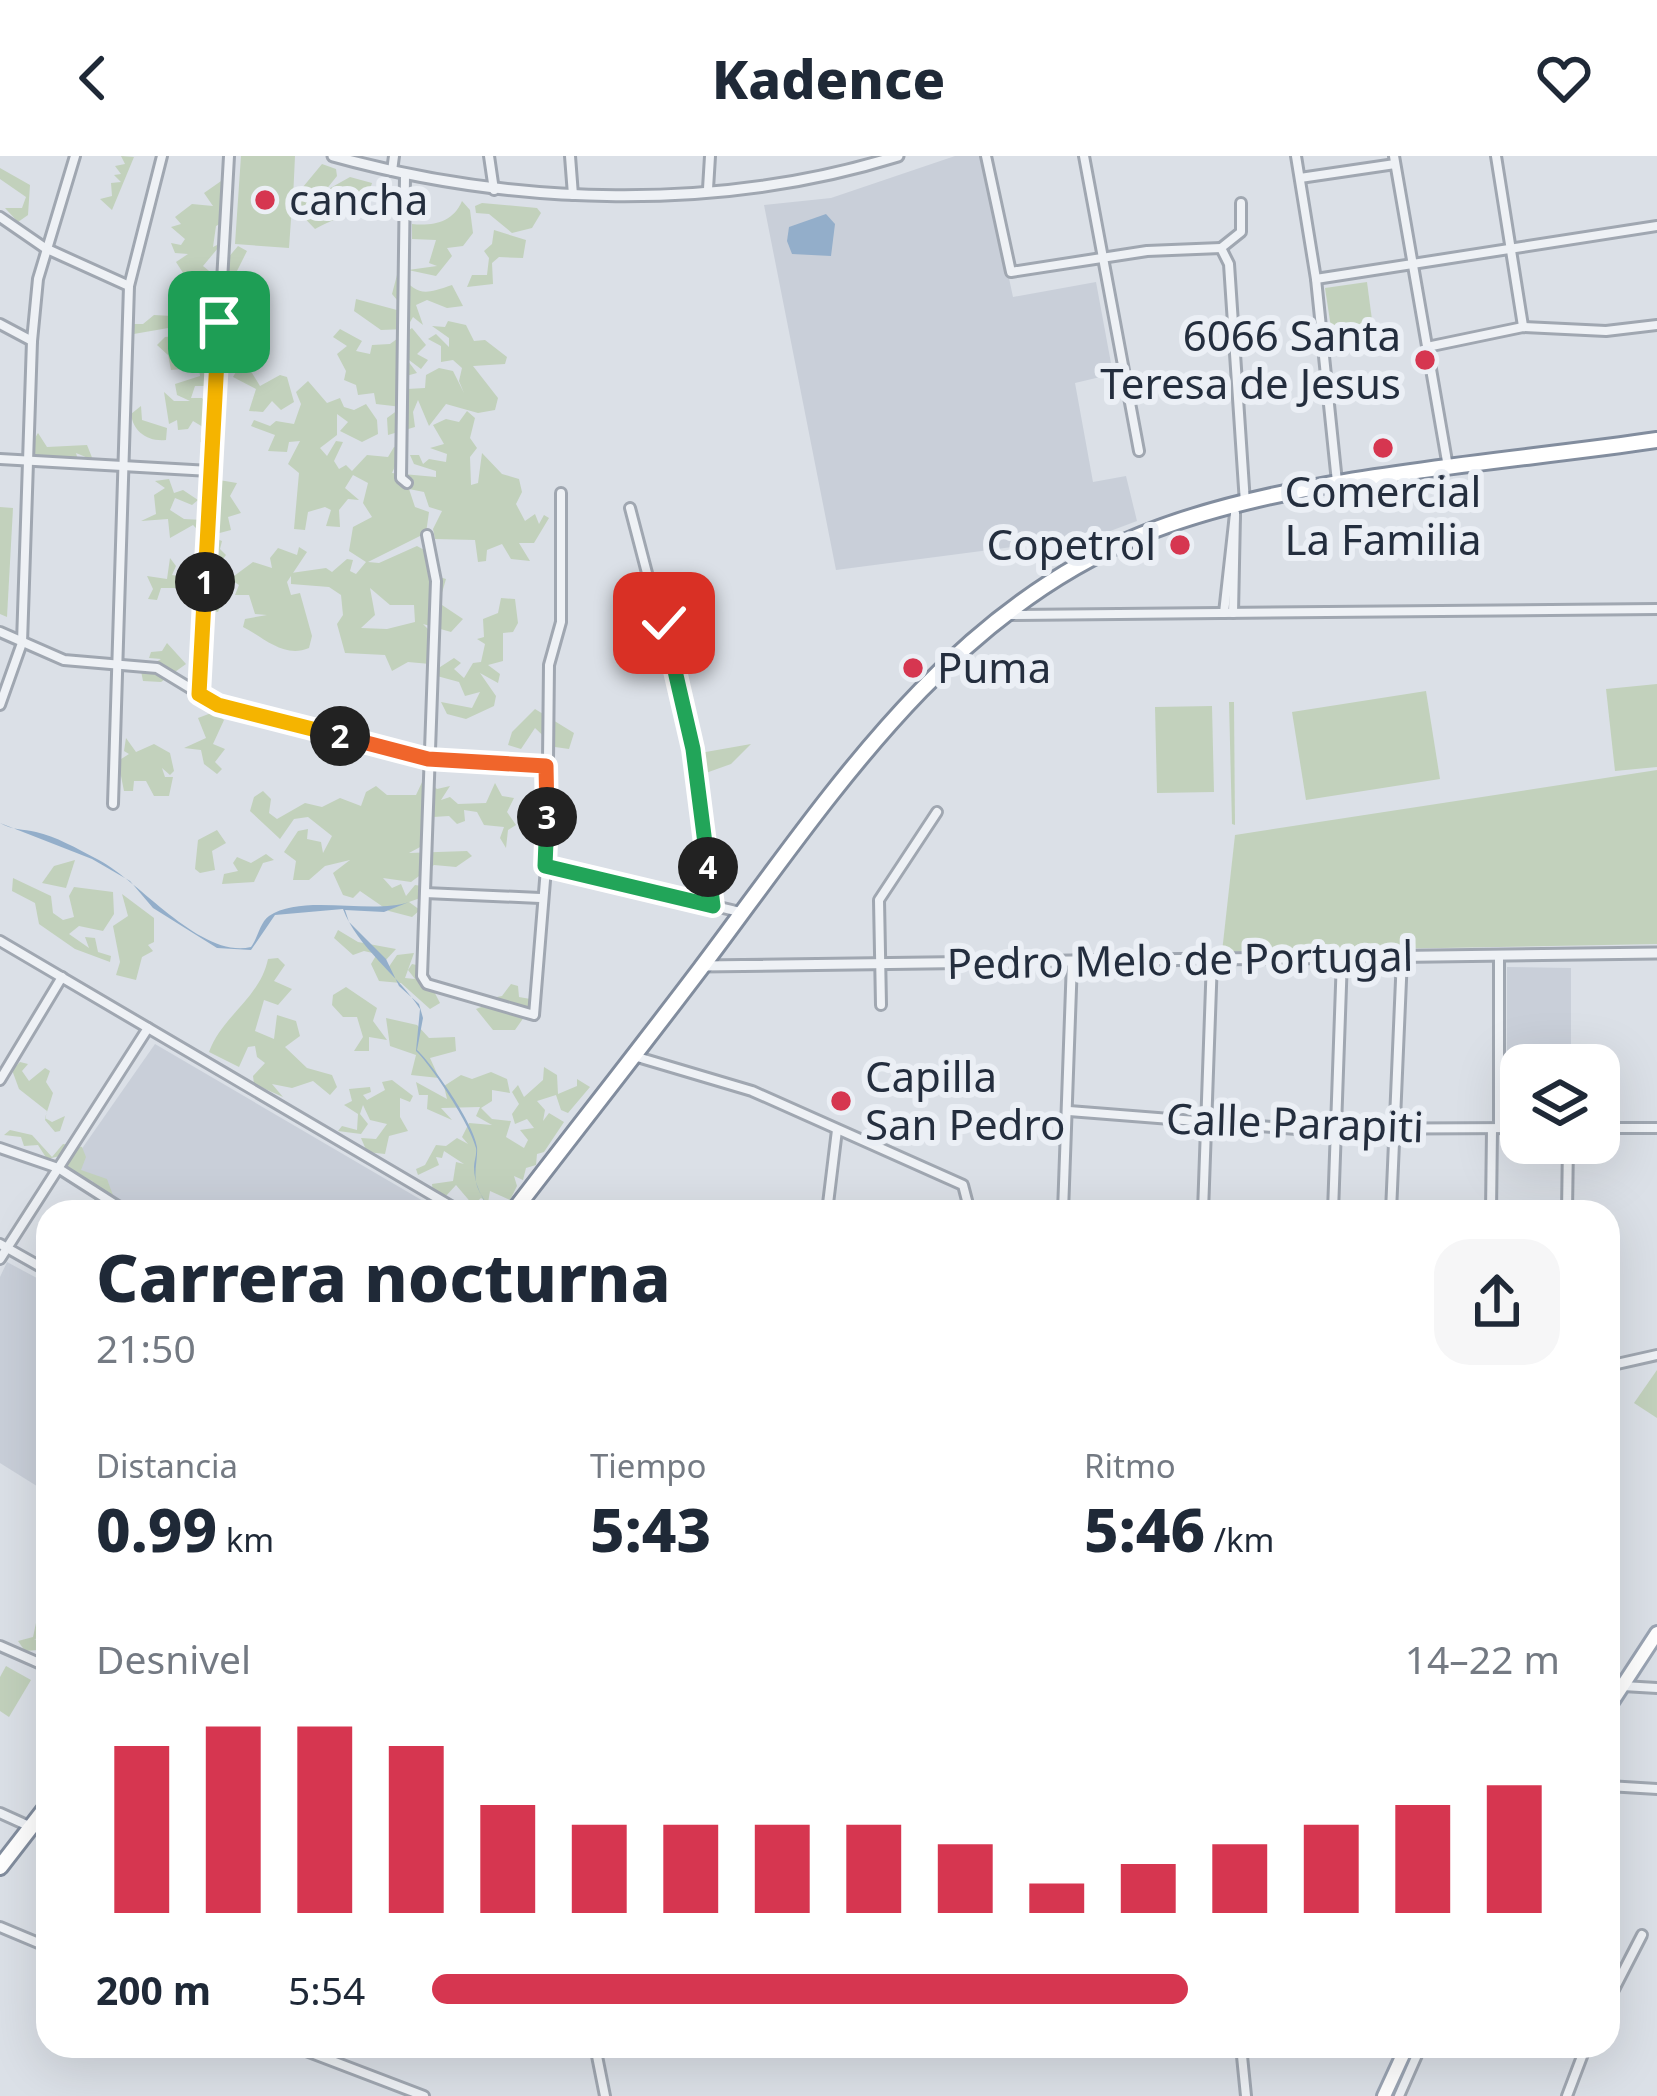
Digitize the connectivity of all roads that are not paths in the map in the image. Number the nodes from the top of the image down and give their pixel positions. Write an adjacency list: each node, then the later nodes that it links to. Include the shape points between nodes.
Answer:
1 (162, 156): 32 (street)
2 (229, 156): 44 (street)
3 (333, 156): 17 (street)
4 (394, 156): 17 (street)
5 (489, 156): 21 (street)
6 (570, 156): 22 (street)
7 (710, 156): 20 (street)
8 (851, 156): 16 (street)
9 (898, 156): 16 (street)
10 (986, 156): 29 (street, via 1011,272)
11 (1084, 156): 29 (street)
12 (1296, 156): 19 (street)
13 (1496, 156): 26 (street)
14 (72, 157): 27 (street)
15 (1395, 160): 19 (street); 30 (street)
16 (855, 170): 20 (street, via 811,182)
17 (392, 171): 18 (street)
18 (405, 176): 21 (street); 45 (street, via 400,412)
19 (1300, 178): 31 (street)
20 (708, 189): 22 (street)
21 (495, 192): 22 (street)
22 (573, 195)
23 (1241, 203): 28 (street, via 1241,232)
24 (0, 218): 27 (street)
25 (1657, 226): 26 (street)
26 (1509, 246): 30 (street); 35 (street)
27 (45, 248): 32 (street); 36 (street)
28 (1221, 248): 29 (street); 49 (street, via 1229,263)
29 (1101, 256): 39 (street)
30 (1412, 263): 31 (street); 37 (street)
31 (1316, 279): 46 (street)
32 (129, 286): 42 (street)
33 (0, 324): 36 (street)
34 (1657, 325): 35 (street)
35 (1523, 327): 37 (street)
36 (32, 341): 41 (street)
37 (1427, 347): 43 (street)
38 (1657, 440): 43 (highway)
39 (1139, 451)
40 (0, 459): 41 (street)
41 (25, 460): 42 (street); 55 (street)
42 (122, 466): 44 (street); 56 (street)
43 (1449, 469): 46 (highway)
44 (210, 471): 57 (street)
45 (407, 483)
46 (1338, 487): 49 (highway)
47 (561, 493): 60 (street, via 561,622 549,665)
48 (630, 508): 66 (street, via 693,749)
49 (1237, 512): 52 (street); 53 (highway, via 1116,546)
50 (428, 535): 59 (street, via 436,581)
51 (1657, 609): 52 (street)
52 (1228, 613): 53 (street)
53 (1003, 615): 67 (highway, via 891,722)
54 (0, 632): 55 (street)
55 (22, 644): 56 (street, via 64,660); 58 (street)
56 (117, 664): 57 (street, via 158,668); 61 (street)
57 (199, 694): 59 (street)
58 (0, 705)
59 (428, 759): 60 (street); 64 (street)
60 (546, 766): 63 (street)
61 (113, 804)
62 (937, 812): 75 (street, via 879,899)
63 (545, 866): 65 (street); 66 (street)
64 (425, 892): 65 (street); 65 (street, via 427,984 532,1015)
65 (540, 898)
66 (713, 906): 67 (street)
67 (741, 913): 76 (highway)
68 (0, 941): 77 (street)
69 (1657, 953): 70 (street, Pedro Melo de Portugal)
70 (1499, 956): 71 (street, Pedro Melo de Portugal); 87 (street)
71 (1402, 957): 72 (street, Pedro Melo de Portugal); 86 (street)
72 (1342, 958): 73 (street, Pedro Melo de Portugal); 90 (street)
73 (1212, 959): 74 (street, Pedro Melo de Portugal); 83 (street)
74 (1072, 961): 75 (street, Pedro Melo de Portugal); 82 (street)
75 (880, 964): 76 (street, Pedro Melo de Portugal); 78 (street)
76 (702, 966): 80 (highway)
77 (62, 977): 79 (street); 81 (street)
78 (881, 1005)
79 (148, 1028): 93 (street); 95 (street)
80 (632, 1056): 89 (street, via 752,1091); 96 (highway)
81 (0, 1080)
82 (1069, 1111): 83 (street, Calle Parapiti); 99 (street)
83 (1206, 1122): 90 (street, Calle Parapiti); 100 (street)
84 (1620, 1128): 85 (street)
85 (1657, 1128)
86 (1395, 1129): 87 (street, Calle Parapiti); 90 (street, Calle Parapiti); 102 (street)
87 (1495, 1129): 88 (street, Calle Parapiti); 103 (street)
88 (1500, 1129)
89 (837, 1130): 97 (street); 98 (street, via 963,1185)
90 (1336, 1130): 101 (street)
91 (0, 1148): 93 (street)
92 (1568, 1164): 104 (street)
93 (58, 1168): 94 (street); 105 (street)
94 (109, 1200)
95 (441, 1200)
96 (521, 1200)
97 (828, 1200)
98 (967, 1200)
99 (1064, 1200)
100 (1203, 1200)
101 (1333, 1200)
102 (1392, 1200)
103 (1492, 1200)
104 (1567, 1200)
105 (4, 1245): 106 (street); 107 (street)
106 (0, 1259)
107 (36, 1263)
108 (1657, 1355): 109 (street)
109 (1620, 1363)
110 (1657, 1633): 113 (main road)
111 (0, 1646): 112 (street)
112 (36, 1662)
113 (1623, 1686): 114 (street); 115 (main road)
114 (1657, 1688)
115 (1620, 1690)
116 (1620, 1787): 117 (street)
117 (1657, 1789)
118 (0, 1813): 120 (street)
119 (36, 1821): 120 (highway)
120 (31, 1827): 121 (highway)
121 (0, 1867)
122 (0, 1927): 124 (street)
123 (1642, 1935): 125 (street)
124 (36, 1942)
125 (1620, 1977)
126 (324, 2058): 132 (street)
127 (597, 2058): 133 (street)
128 (1242, 2058): 134 (street)
129 (1401, 2058): 135 (main road)
130 (1416, 2058): 136 (street)
131 (1581, 2058): 137 (street)
132 (424, 2096)
133 (604, 2096)
134 (1246, 2096)
135 (1384, 2096)
136 (1399, 2096)
137 (1567, 2096)

